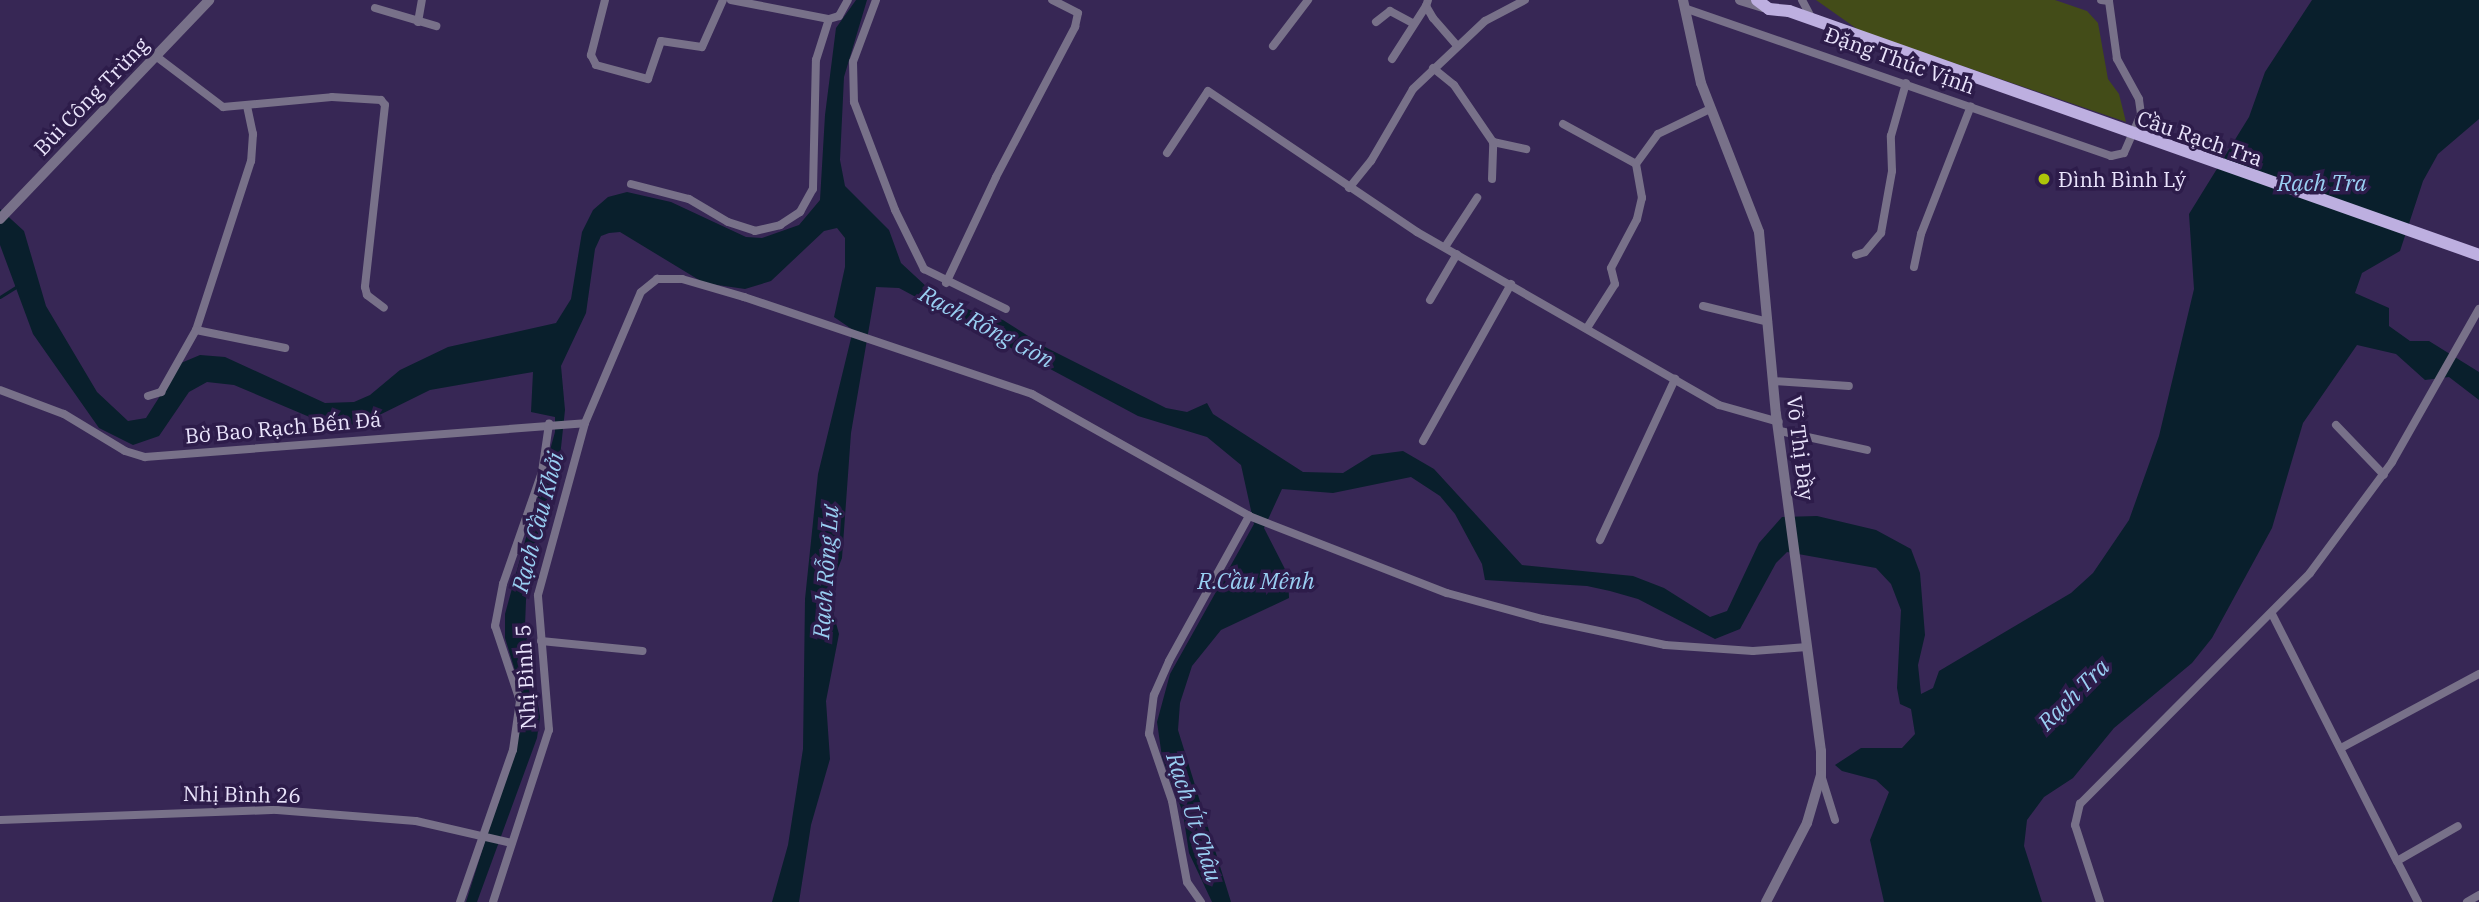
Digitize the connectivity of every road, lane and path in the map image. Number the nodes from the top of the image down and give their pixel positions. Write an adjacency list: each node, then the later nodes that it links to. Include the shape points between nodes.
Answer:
1 (209, 0): 28 (street, Bùi Công Trừng)
2 (422, 0): 22 (street)
3 (605, 0): 4 (street, via 591,55 596,65 648,79 661,41 702,47)
4 (723, 0)
5 (731, 0): 20 (street)
6 (848, 0): 20 (street, via 839,16)
7 (876, 0): 50 (street, via 853,62 854,102 919,263)
8 (1052, 0): 50 (street, via 1078,13 1075,27)
9 (1308, 0): 26 (street)
10 (1525, 0): 27 (street, via 1485,21)
11 (1697, 0): 17 (street)
12 (1740, 0): 18 (street)
13 (1757, 0): 18 (main road)
14 (1802, 0): 21 (street)
15 (2106, 0): 33 (street, Đặng Thúc Vịnh, via 2117,59 2139,99 2142,122 2124,153 2111,156)
16 (1427, 3): 24 (street); 27 (street)
17 (1685, 4): 31 (street, Đặng Thúc Vịnh); 34 (street, Võ Thị Đầy, via 1686,26)
18 (1774, 4): 21 (main road, Cầu Rạch Tra)
19 (375, 8): 22 (street)
20 (829, 19): 41 (street, via 816,60 813,190 800,212 780,225 755,231 689,200)
21 (1814, 21): 48 (main road, Cầu Rạch Tra)
22 (418, 22): 25 (street)
23 (1376, 22): 24 (street, via 1390,11)
24 (1414, 24): 29 (street)
25 (436, 26)
26 (1273, 46)
27 (1457, 46): 30 (street)
28 (157, 57): 32 (street, via 211,102 223,107); 44 (street, Bùi Công Trừng)
29 (1392, 59)
30 (1433, 68): 36 (street, via 1454,85); 42 (street, via 1413,89)
31 (1906, 83): 33 (street, Đặng Thúc Vịnh); 47 (street, via 1891,136 1892,171 1881,233 1865,252)
32 (247, 106): 54 (street, via 372,96 385,105 365,287 367,295); 59 (street, via 253,134 251,161)
33 (1971, 106): 49 (street, via 1921,234)
34 (1710, 109): 39 (street, via 1658,134); 57 (street, Võ Thị Đầy, via 1759,232)
35 (1563, 124): 39 (street)
36 (1493, 142): 37 (street); 40 (street)
37 (1526, 149)
38 (1167, 153): 42 (street, via 1208,91)
39 (1636, 164): 58 (street, via 1642,198 1637,219 1611,268 1615,285)
40 (1492, 179)
41 (631, 184)
42 (1349, 188): 45 (street)
43 (1476, 198): 45 (street)
44 (0, 219)
45 (1445, 247): 46 (street)
46 (1457, 254): 51 (street); 52 (street)
47 (1856, 255)
48 (2479, 255)
49 (1914, 267)
50 (946, 283): 55 (street)
51 (1511, 284): 58 (street); 70 (street)
52 (1430, 300)
53 (1703, 306): 57 (street)
54 (384, 307)
55 (1006, 309)
56 (2479, 309): 72 (street)
57 (1768, 322): 62 (street, Võ Thị Đầy)
58 (1587, 328): 61 (street)
59 (196, 330): 60 (street); 65 (street, via 161,392)
60 (285, 348)
61 (1675, 379): 69 (street, via 1745,416); 74 (street)
62 (1773, 381): 63 (street); 69 (street, Võ Thị Đầy)
63 (1849, 386)
64 (0, 390): 67 (street, Bờ Bao Rạch Bến Đá, via 64,414 125,451 145,457)
65 (148, 396)
66 (585, 423): 67 (street, Bờ Bao Rạch Bến Đá); 73 (street, Nhị Bình 5, via 641,292 653,280 682,279 1032,394); 76 (street, Nhị Bình 5, via 538,595)
67 (551, 424): 85 (street, via 542,472 503,584 495,626 520,701 513,750)
68 (2336, 425): 72 (street)
69 (1779, 426): 71 (street); 77 (street, Võ Thị Đầy)
70 (1423, 440)
71 (1867, 450)
72 (2384, 474): 75 (street, via 2310,573)
73 (1251, 517): 77 (street, via 1447,593 1542,619 1690,648); 91 (street, via 1154,695 1149,734 1172,801 1187,882)
74 (1600, 540)
75 (2272, 614): 80 (street); 93 (street, via 2162,716 2080,804 2075,825)
76 (541, 640): 78 (street); 86 (street, Nhị Bình 5, via 549,730)
77 (1807, 647): 81 (street, Võ Thị Đầy)
78 (643, 651)
79 (2479, 674): 80 (street)
80 (2341, 748): 87 (street)
81 (1821, 775): 83 (street); 92 (street, Võ Thị Đầy, via 1807,823)
82 (0, 820): 85 (street, Nhị Bình 26, via 276,810 416,821)
83 (1835, 820)
84 (2458, 826): 87 (street)
85 (484, 835): 86 (street, Nhị Bình 26); 89 (street)
86 (509, 842): 90 (street, Nhị Bình 5)
87 (2397, 861): 94 (street)
88 (2479, 895): 95 (street)
89 (460, 902)
90 (493, 902)
91 (1201, 902)
92 (1766, 902)
93 (2100, 902)
94 (2418, 902)
95 (2467, 902)

